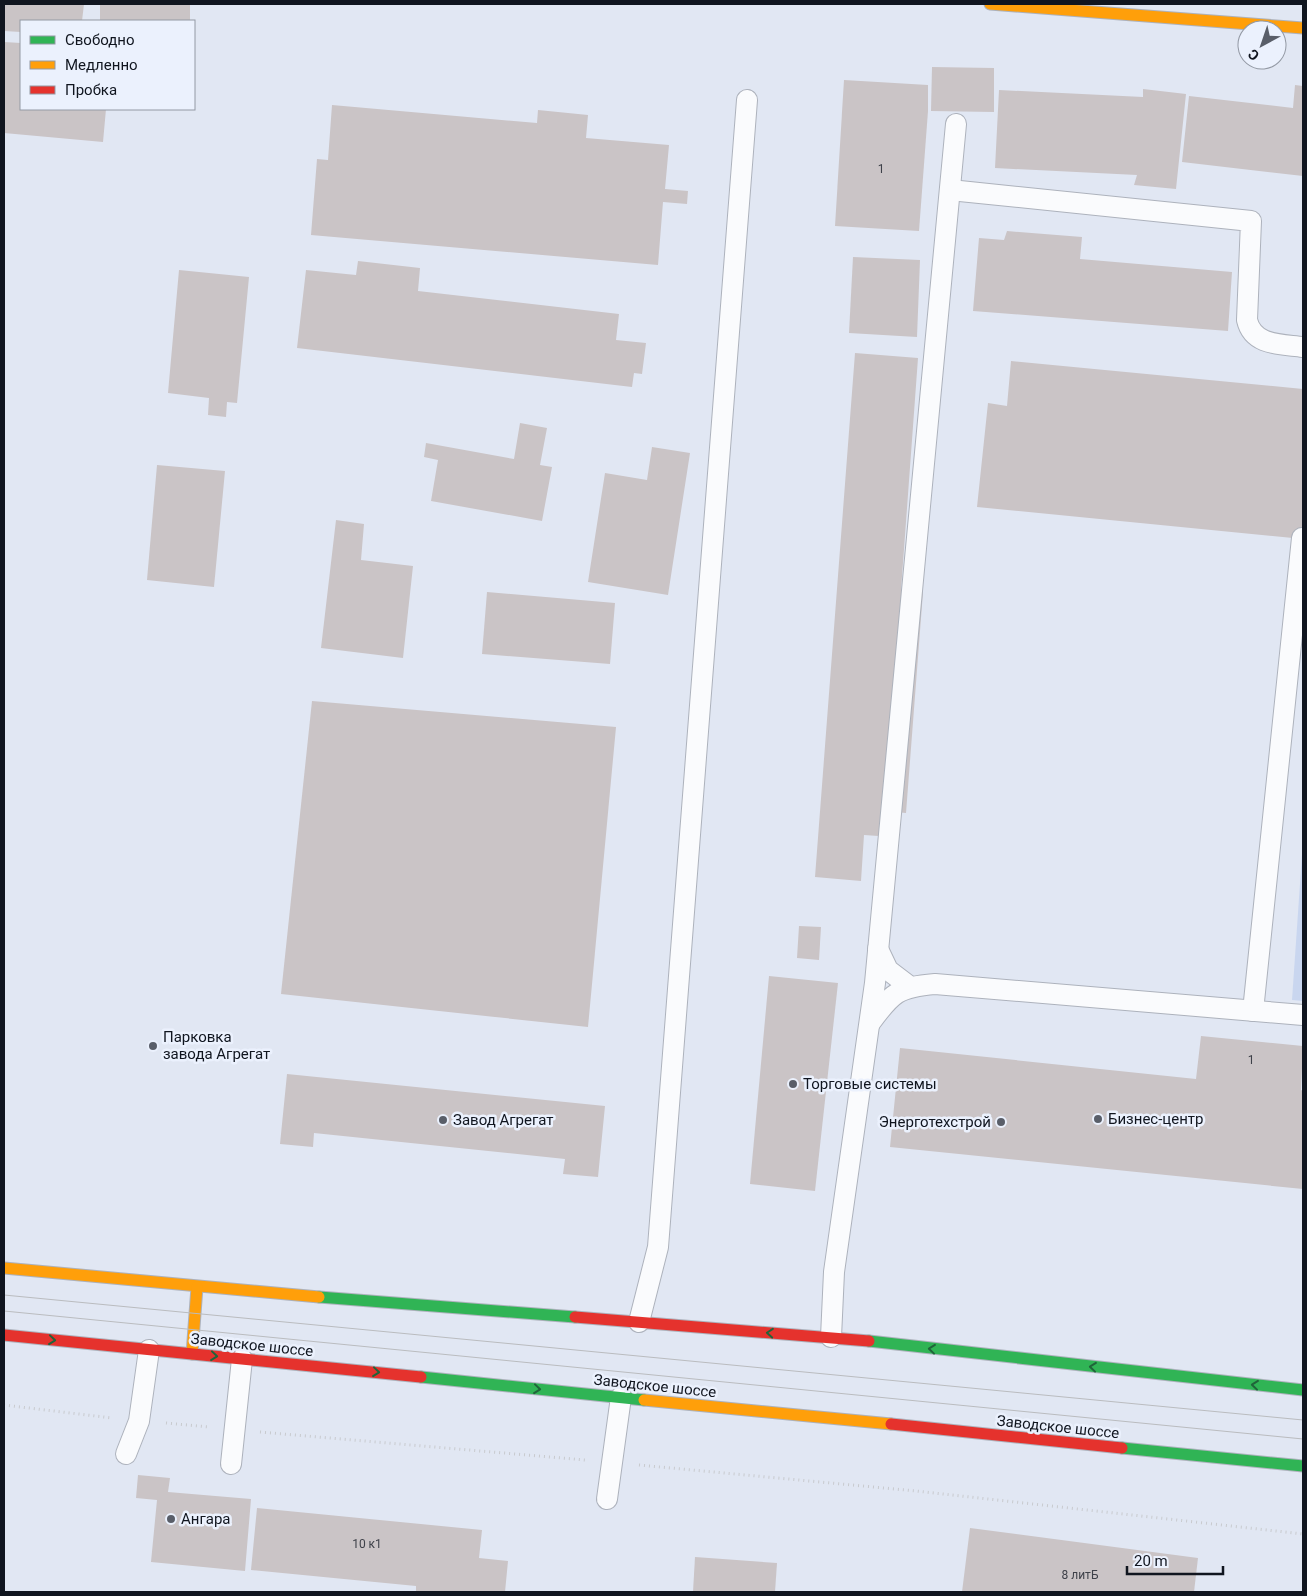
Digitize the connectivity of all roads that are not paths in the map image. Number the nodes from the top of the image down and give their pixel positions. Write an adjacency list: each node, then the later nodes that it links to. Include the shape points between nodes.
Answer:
1 (990, 4): 2 (main road)
2 (1303, 28)
3 (747, 100): 15 (lane, via 658,1247)
4 (956, 124): 5 (lane)
5 (950, 190): 6 (lane, via 1251,221 1248,328 1268,343); 8 (lane)
6 (1303, 347)
7 (1302, 538): 10 (lane)
8 (878, 949): 9 (lane, via 888,970); 12 (lane)
9 (909, 986): 10 (lane, via 936,984); 12 (lane, via 895,994)
10 (1254, 1011): 11 (lane)
11 (1303, 1015)
12 (869, 1024): 17 (lane, via 834,1272)
13 (4, 1268): 14 (main road)
14 (197, 1287): 15 (main road); 19 (main road)
15 (639, 1322): 17 (main road, one-way to 15)
16 (4, 1335): 18 (main road, Заводское шоссе, one-way to 18)
17 (831, 1338): 21 (main road, one-way to 17)
18 (149, 1350): 19 (main road, Заводское шоссе); 23 (lane, via 139,1421)
19 (192, 1354): 20 (main road, Заводское шоссе, one-way to 20)
20 (242, 1359): 22 (main road, Заводское шоссе, one-way to 22); 24 (lane)
21 (1303, 1390)
22 (621, 1397): 25 (main road, Заводское шоссе); 26 (lane)
23 (126, 1454)
24 (230, 1464)
25 (1303, 1466)
26 (607, 1499)

